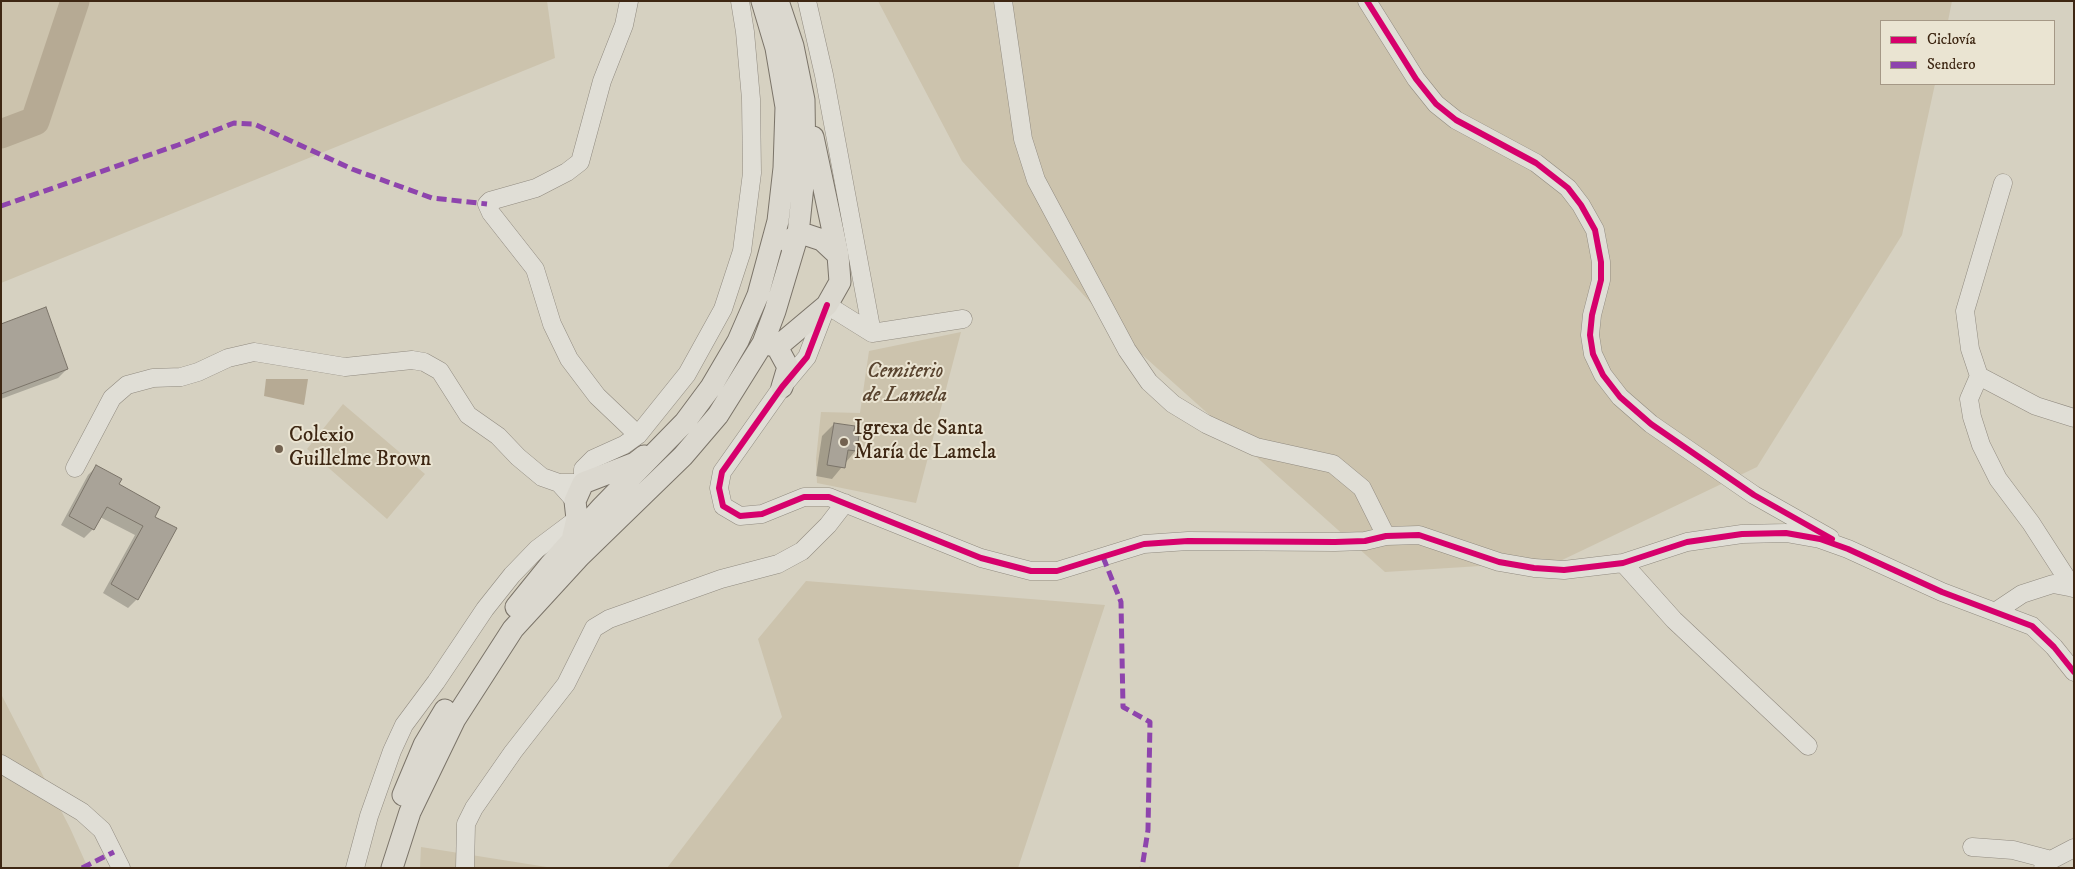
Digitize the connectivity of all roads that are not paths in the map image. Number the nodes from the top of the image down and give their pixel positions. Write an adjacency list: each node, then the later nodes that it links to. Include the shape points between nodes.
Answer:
1 (629, 1): 20 (street, via 624,25 602,81 580,162 536,188 490,200 487,204 535,269 552,324 568,360 597,396)
2 (740, 1): 20 (street, via 750,99 752,174 742,252 723,309 687,374)
3 (762, 1): 8 (main road)
4 (778, 1): 8 (main road, via 793,46)
5 (807, 1): 11 (street, via 824,75)
6 (1003, 1): 27 (street, via 1023,139 1036,180 1128,350 1149,382 1173,404 1206,424 1256,447 1333,464 1362,488)
7 (1367, 1): 29 (street, via 1416,79 1436,104 1456,120 1536,163 1568,188 1582,205 1595,230 1601,262 1601,280 1590,335 1593,354 1602,375 1620,397 1651,424 1754,495)
8 (795, 104): 10 (main road); 11 (main road, via 820,165); 19 (main road, via 778,221 758,294 738,341)
9 (2003, 183): 16 (street, via 1965,311 1970,349)
10 (789, 240): 11 (main road, via 807,235); 15 (main road, via 775,312)
11 (847, 251): 12 (main road, via 840,282); 14 (street)
12 (827, 305): 14 (street); 15 (main road); 17 (street, via 807,357)
13 (963, 319): 14 (street)
14 (872, 333)
15 (763, 342): 17 (main road, via 788,366); 19 (main road); 22 (main road, via 718,415)
16 (1979, 376): 18 (street, via 2036,406); 31 (street, via 1969,399 1981,445 1998,479)
17 (782, 387): 26 (street, via 722,472 719,488 723,506 740,516 762,514 804,497 829,496)
18 (2074, 418)
19 (685, 422): 21 (main road)
20 (638, 435): 24 (street, via 593,459 583,469)
21 (669, 439): 24 (main road); 25 (main road)
22 (683, 456): 25 (main road, via 653,470 627,494); 42 (main road, via 580,556 513,629 455,719 410,812)
23 (75, 468): 24 (street, via 112,398 127,385 153,378 181,377 228,358 254,352 345,367 424,362 440,371 468,415 498,436 542,477 559,483)
24 (578, 499): 25 (main road, via 595,504); 28 (main road); 40 (street, via 484,610 404,725 369,816)
25 (607, 502): 28 (main road)
26 (845, 502): 27 (street, via 981,558 1030,572 1057,571 1144,544 1188,541 1335,542 1365,541); 43 (street, via 802,551 778,564 721,579 609,619 594,628 566,684 474,808 466,824)
27 (1386, 536): 30 (street, via 1419,535 1499,562 1534,568 1564,570)
28 (571, 541): 41 (main road, via 502,624 468,671 424,746 391,825)
29 (1848, 549): 30 (street, via 1786,533 1742,534 1687,542); 32 (street, via 1942,592)
30 (1623, 563): 34 (street, via 1674,620)
31 (2073, 588): 32 (street, via 2053,584 2022,594)
32 (1996, 612): 33 (street, via 2032,626)
33 (2074, 672)
34 (1808, 746)
35 (1, 764): 39 (street, via 82,812 102,830)
36 (1972, 847): 38 (street, via 2013,850)
37 (2074, 848): 38 (street)
38 (2047, 864)
39 (121, 868)
40 (355, 868)
41 (378, 868)
42 (392, 868)
43 (465, 868)

